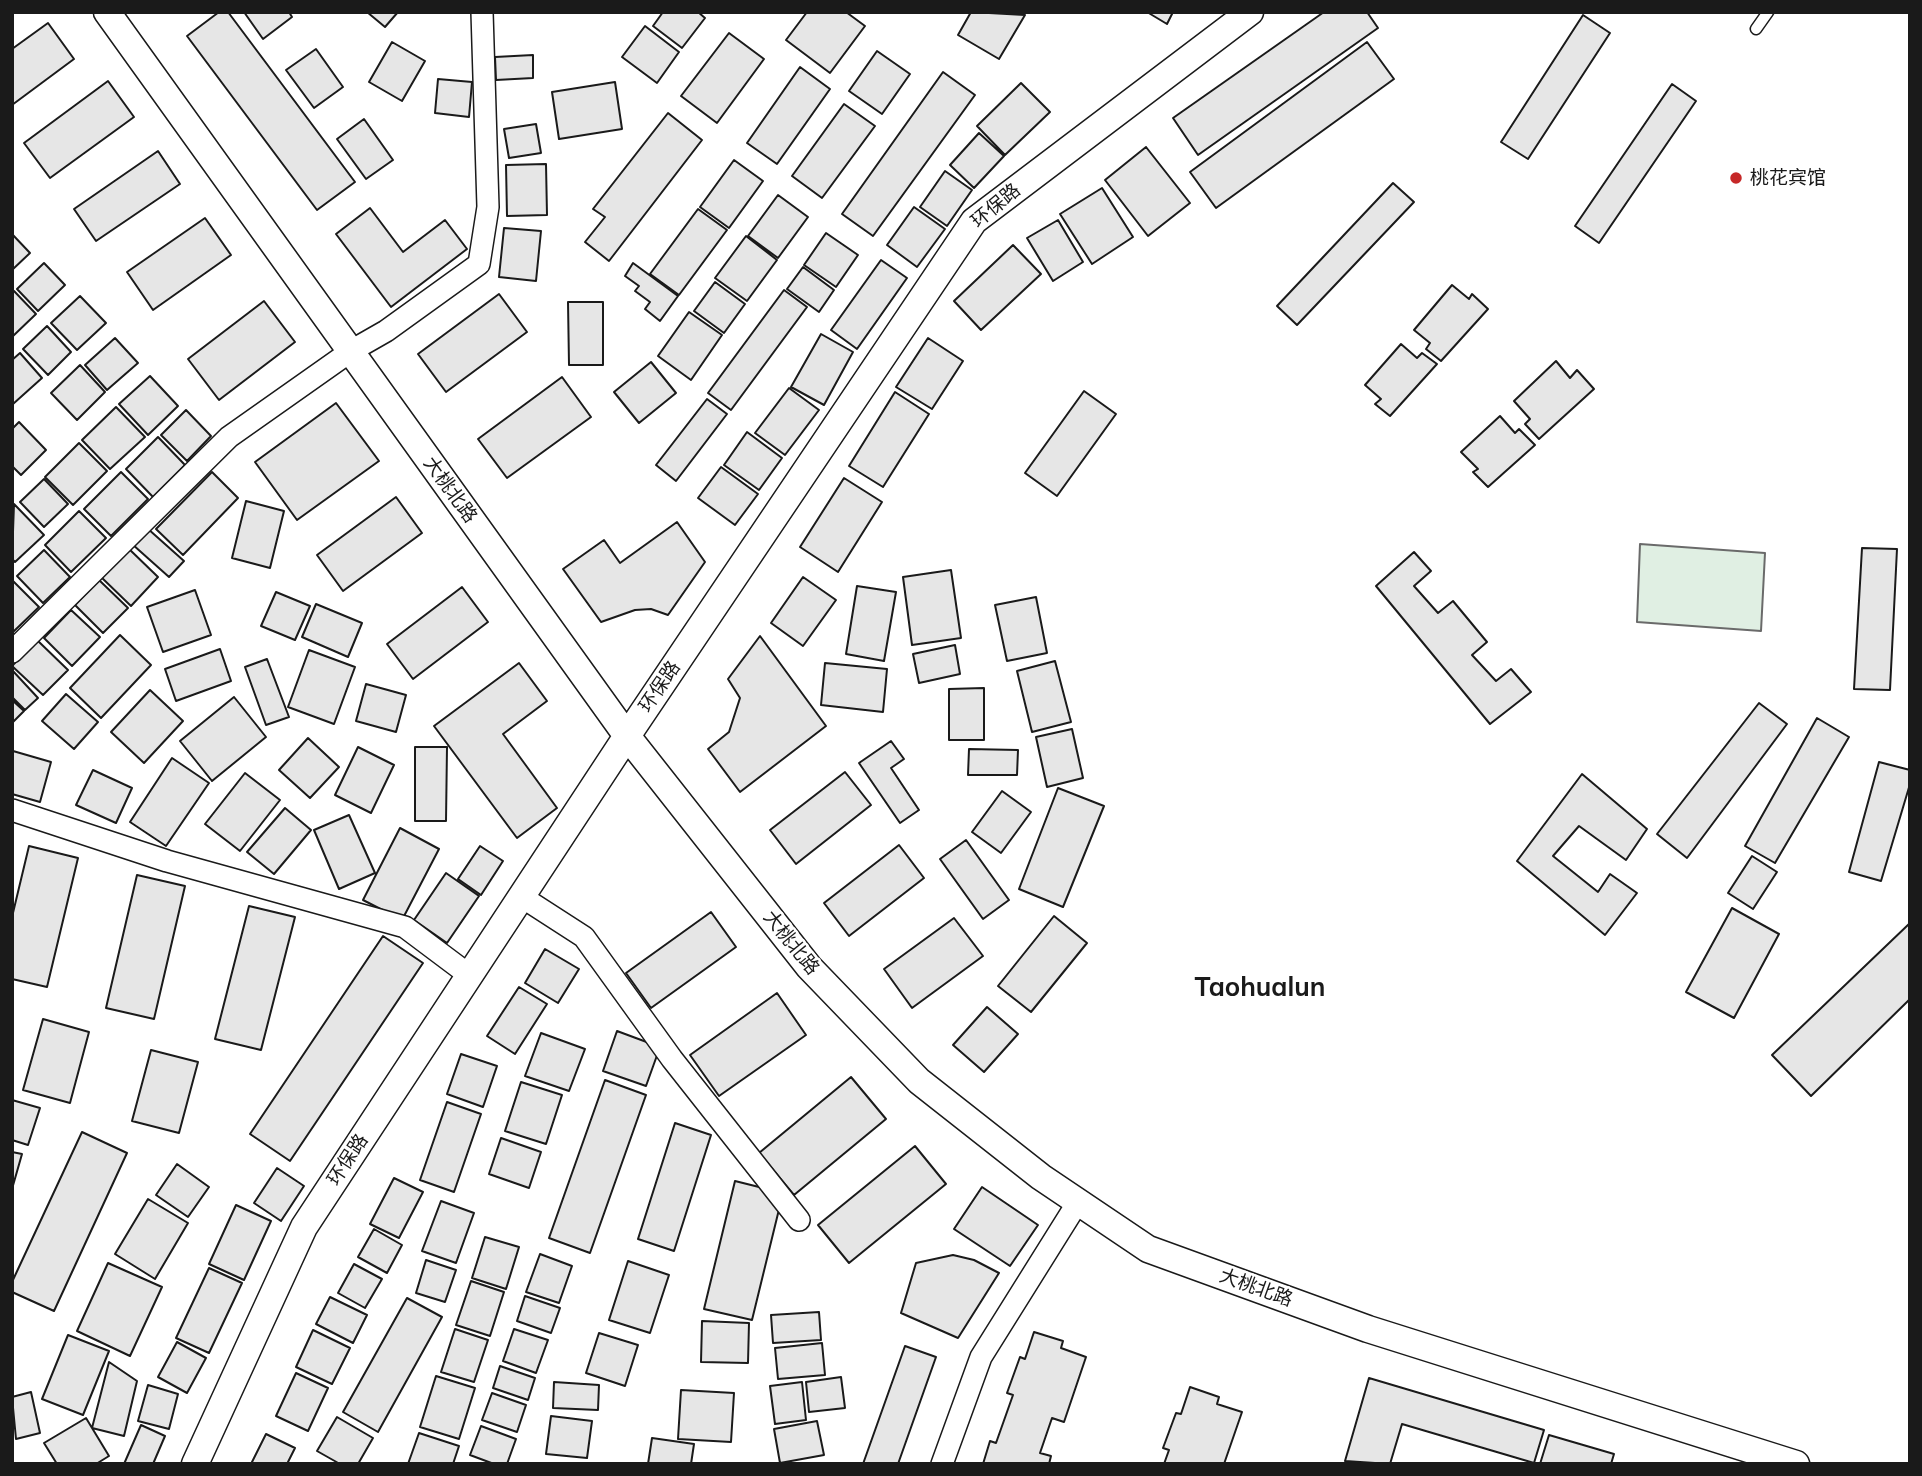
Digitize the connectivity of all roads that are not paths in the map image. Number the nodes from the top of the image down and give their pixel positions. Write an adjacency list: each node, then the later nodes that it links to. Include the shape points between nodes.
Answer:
1 (107, 12): 6 (street, 大桃北路)
2 (482, 12): 6 (street, via 488,207 479,264)
3 (1250, 12): 8 (street, 环保路, via 974,221)
4 (1768, 12): 5 (lane)
5 (1756, 29)
6 (351, 351): 7 (street, via 229,437); 8 (street, 大桃北路)
7 (12, 652)
8 (627, 736): 10 (street, 环保路); 12 (street, 大桃北路, via 818,977 919,1081)
9 (12, 810): 11 (street, via 167,861 405,926)
10 (522, 897): 11 (street, 环保路); 13 (street, via 584,937 672,1059)
11 (469, 975): 15 (street, 环保路, via 304,1227)
12 (1078, 1202): 14 (street, 大桃北路, via 1161,1254 1368,1329); 16 (street, via 981,1356)
13 (799, 1220)
14 (1766, 1459): 17 (street, 大桃北路)
15 (195, 1464)
16 (942, 1464)
17 (1796, 1464)

